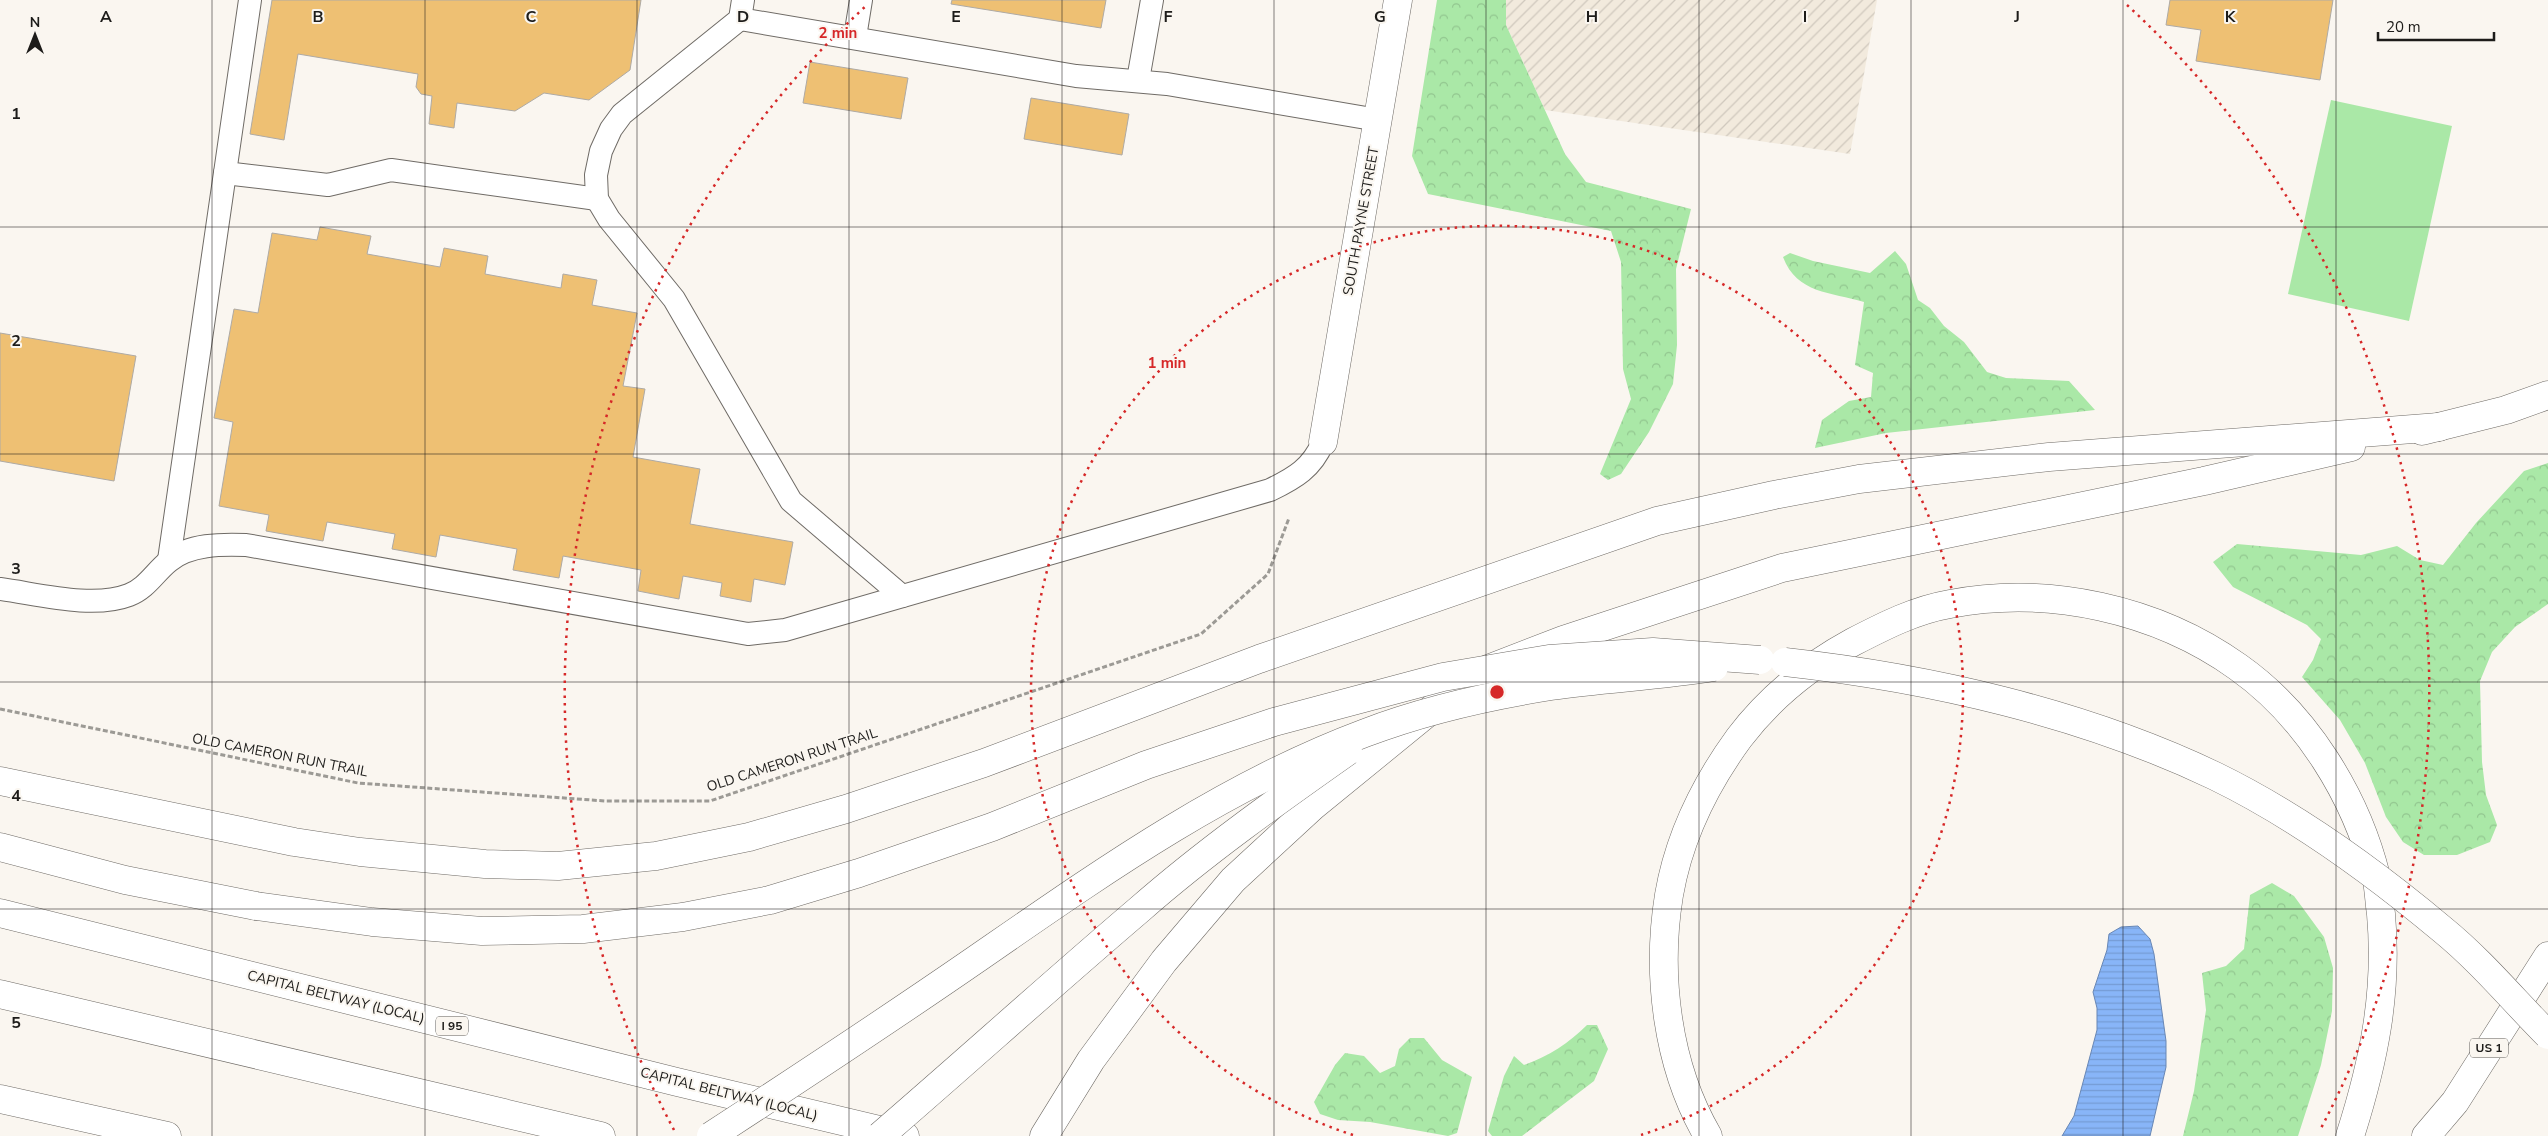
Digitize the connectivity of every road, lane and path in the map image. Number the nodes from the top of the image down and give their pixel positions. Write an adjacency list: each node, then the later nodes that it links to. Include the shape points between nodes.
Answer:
1 (250, 0): 9 (lane)
2 (861, 0): 6 (lane)
3 (1152, 0): 7 (lane)
4 (1398, 0): 8 (main road, SOUTH PAYNE STREET)
5 (742, 9): 6 (lane); 10 (lane, via 622,114 601,151 596,174)
6 (855, 38): 7 (lane, via 1076,76)
7 (1138, 80): 8 (lane)
8 (1378, 120): 13 (main road, SOUTH PAYNE STREET)
9 (225, 173): 10 (lane, via 328,185 391,170); 15 (lane)
10 (597, 199): 17 (lane, via 609,219 674,299 791,501)
11 (2548, 395): 12 (main road, via 2506,410)
12 (2439, 427): 19 (main road, bridge, via 2204,481 1782,568 1563,640); 21 (main road, via 2048,457 1869,478 1774,494 1658,521 1259,659 975,766 749,837 656,856 558,866 485,864 360,852 294,842)
13 (1323, 442): 14 (lane)
14 (1306, 470): 17 (lane, via 1270,490); 20 (path, OLD CAMERON RUN TRAIL, via 1268,574 1201,634 710,801 605,801 358,784)
15 (169, 560): 16 (lane, via 147,584 130,595 109,601); 17 (lane, via 188,551 218,544 246,545 748,634 785,630)
16 (0, 589)
17 (902, 596)
18 (1760, 660): 22 (main road, bridge, via 1653,652 1549,659 1444,677 1256,728 1146,765 992,827 770,900 683,917 583,929 482,931 372,922 256,906 125,880); 26 (main road, bridge, via 1838,668 1974,693 2132,742 2215,776 2292,819 2444,931); 30 (main road, bridge, via 1665,675 1553,686 1444,707 1366,732 1287,765 1152,840 874,1030)
19 (1475, 674): 31 (main road, bridge, via 1347,752 1217,847 1140,908); 33 (main road, bridge, via 1312,807 1232,880 1164,961 1091,1060)
20 (0, 709)
21 (0, 781)
22 (0, 848)
23 (0, 913): 32 (main road, CAPITAL BELTWAY (LOCAL) / I 95)
24 (2548, 956): 36 (main road, US 1, via 2455,1102)
25 (0, 994): 29 (main road)
26 (2548, 1036)
27 (0, 1099): 28 (main road)
28 (167, 1136)
29 (601, 1136)
30 (711, 1136)
31 (880, 1136)
32 (905, 1136)
33 (1044, 1136)
34 (1708, 1136): 35 (main road, via 1681,1074 1668,1017 1664,963 1666,913 1674,864 1693,811 1722,762 1758,712 1792,680 1836,651 1892,621 1948,604 2002,597 2060,600 2120,612 2179,632 2238,667 2289,712 2332,771 2360,826 2377,879 2384,950 2381,1006)
35 (2350, 1136)
36 (2426, 1136)

